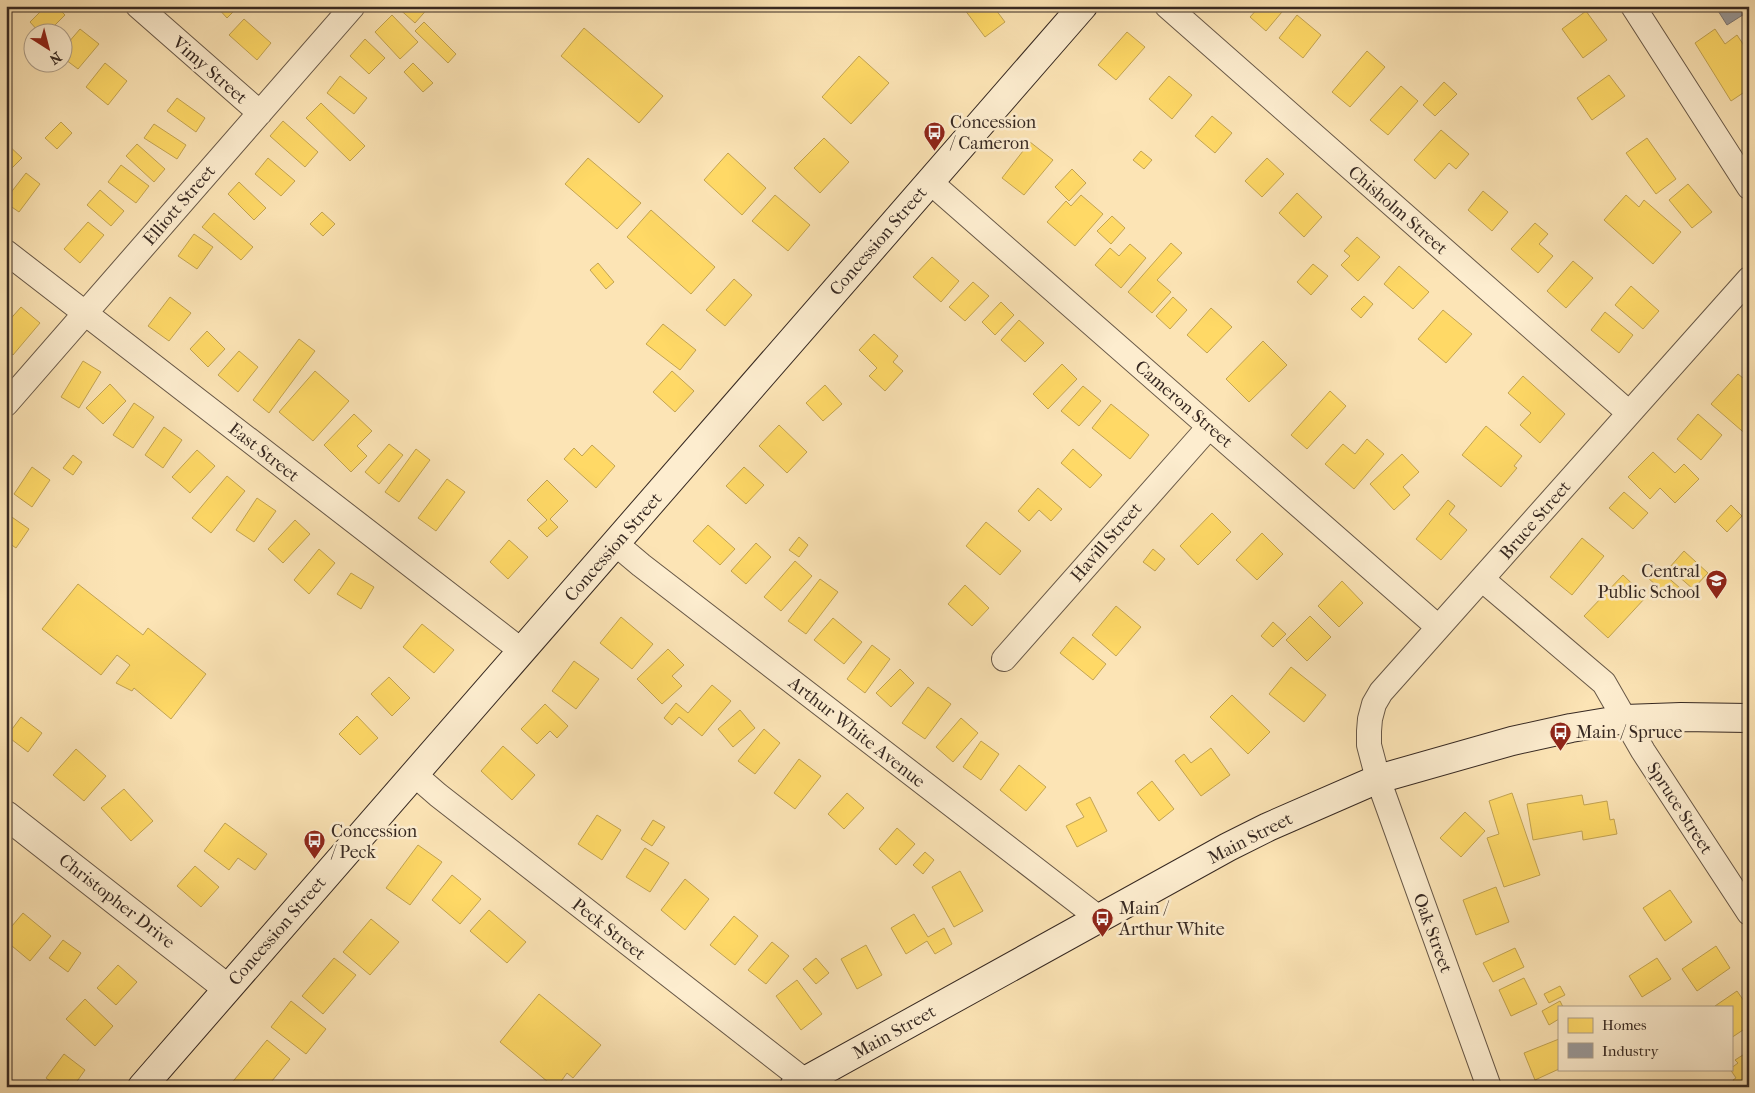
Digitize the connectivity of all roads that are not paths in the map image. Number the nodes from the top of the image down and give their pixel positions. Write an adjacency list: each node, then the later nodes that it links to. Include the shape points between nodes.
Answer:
1 (138, 6): 6 (street, Vimy Street)
2 (353, 6): 6 (street, Elliott Street)
3 (1083, 6): 7 (main road, Concession Street)
4 (1167, 6): 13 (street, Chisholm Street)
5 (1633, 6): 8 (street)
6 (260, 113): 11 (street, Elliott Street)
7 (929, 181): 14 (street, Cameron Street); 15 (main road, Concession Street)
8 (1749, 187)
9 (6, 252): 11 (street, East Street)
10 (1749, 279): 13 (street, Bruce Street)
11 (84, 314): 12 (street, Elliott Street); 18 (street, East Street)
12 (6, 404)
13 (1629, 413): 16 (street, Bruce Street)
14 (1209, 426): 17 (street, Cameron Street); 19 (street, Havill Street)
15 (616, 544): 18 (main road, Concession Street); 26 (street, Arthur White Avenue)
16 (1483, 580): 17 (street, Bruce Street); 21 (street, Spruce Street, via 1604,683)
17 (1438, 627): 23 (street, Bruce Street, via 1374,704 1369,745)
18 (522, 651): 22 (main road, Concession Street)
19 (1004, 659)
20 (1749, 718): 21 (main road, Main Street)
21 (1625, 720): 23 (main road, Main Street, via 1512,741); 25 (street, Spruce Street)
22 (414, 775): 27 (main road, Concession Street); 28 (street, Peck Street)
23 (1378, 779): 26 (main road, Main Street, via 1246,838); 30 (street, Oak Street)
24 (6, 815): 27 (main road, Christopher Drive)
25 (1749, 913)
26 (1100, 919): 28 (main road, Main Street)
27 (227, 988): 29 (main road, Concession Street)
28 (799, 1084)
29 (142, 1087)
30 (1489, 1087)

